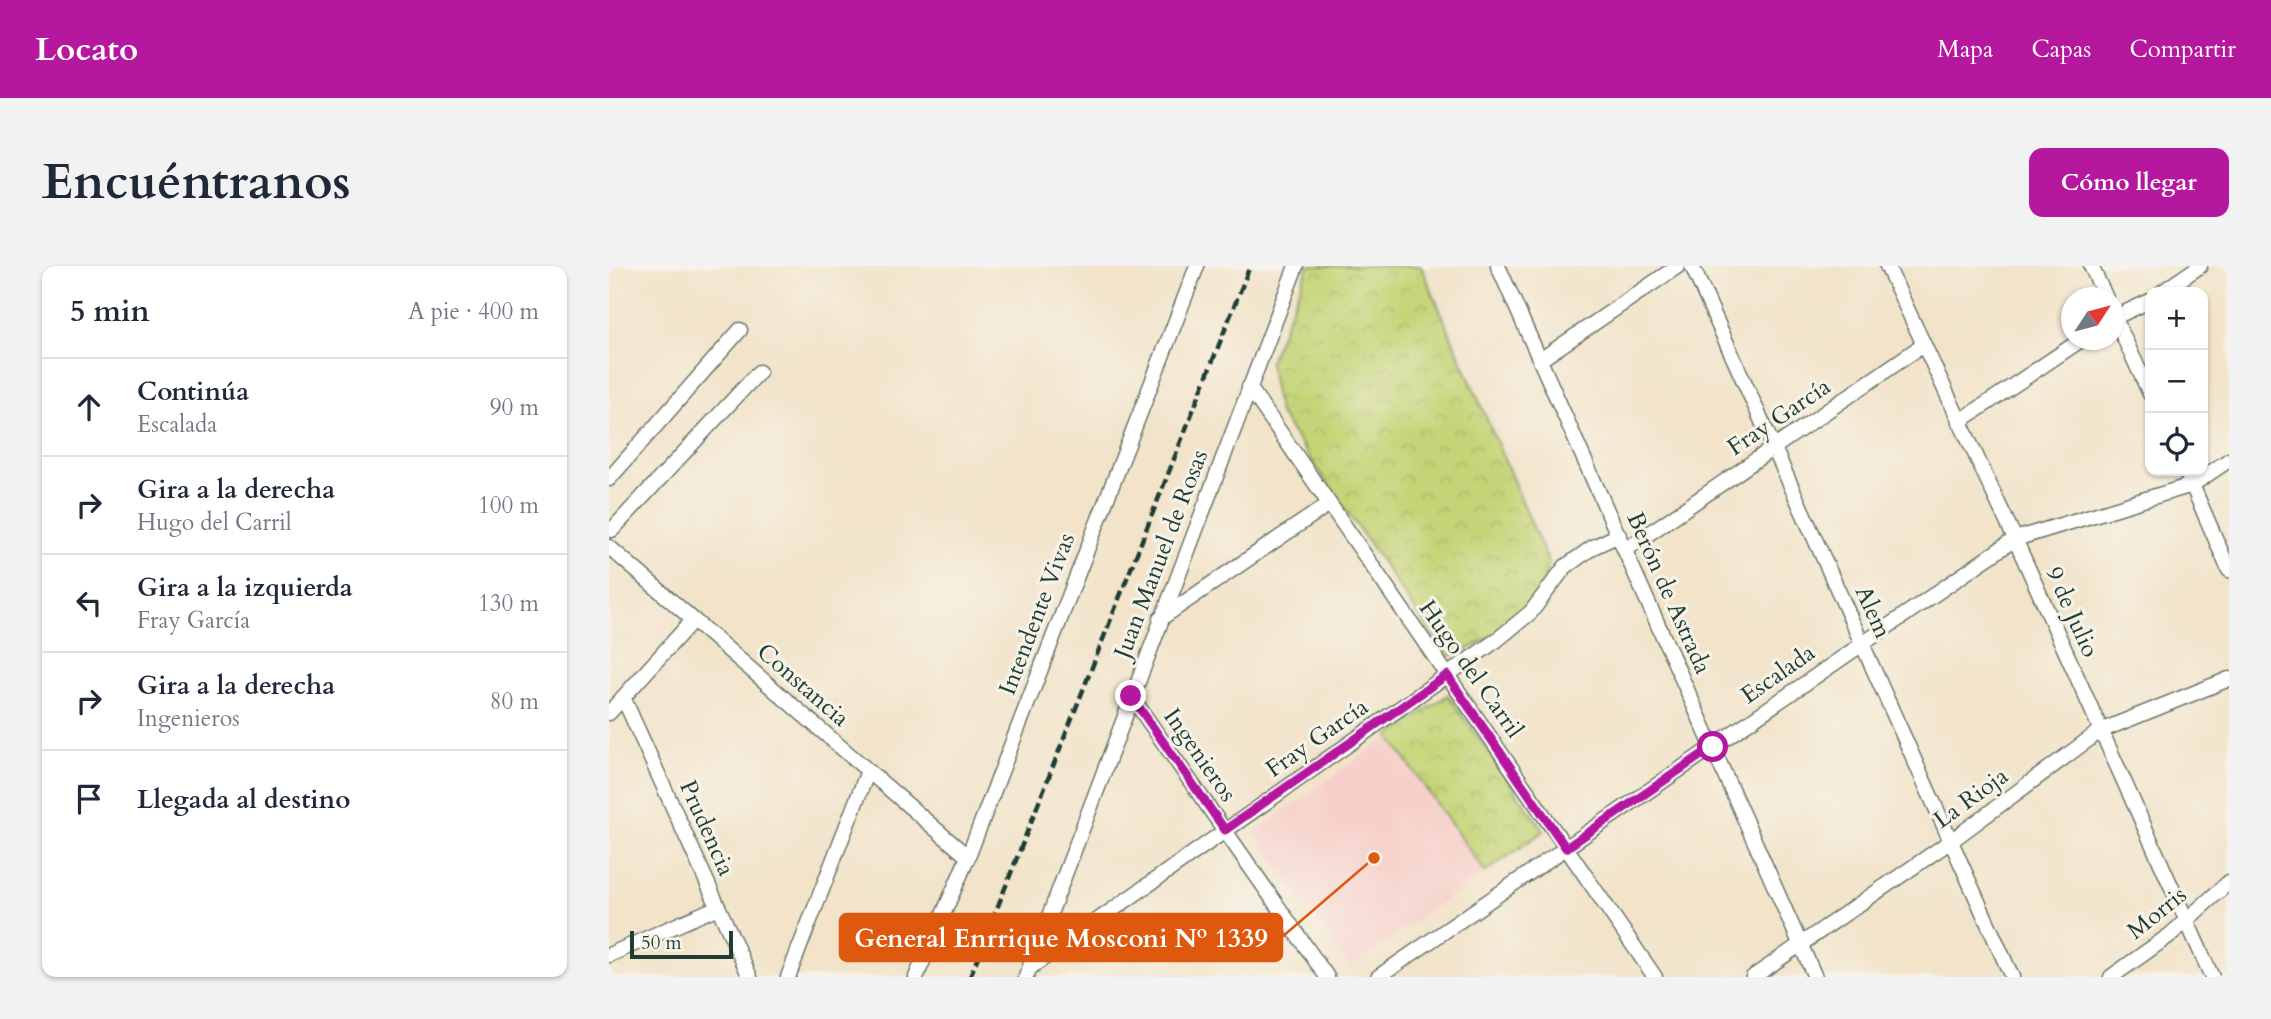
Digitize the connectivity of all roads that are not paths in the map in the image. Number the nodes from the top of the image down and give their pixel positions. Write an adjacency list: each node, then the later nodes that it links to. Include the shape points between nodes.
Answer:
1 (1197, 266): 48 (street, Intendente Vivas)
2 (1296, 266): 20 (street, Juan Manuel de Rosas)
3 (1498, 266): 17 (street, Berón de Astrada)
4 (1678, 266): 17 (street)
5 (1692, 266): 22 (street, Alem)
6 (1887, 266): 15 (street, 9 de Julio)
7 (2091, 266): 9 (street)
8 (2200, 266): 10 (street)
9 (2101, 287)
10 (2169, 287)
11 (2145, 303): 12 (street)
12 (2124, 312)
13 (740, 330): 25 (street)
14 (2124, 338): 19 (street)
15 (1923, 345): 21 (street, 9 de Julio); 22 (street, Fray García)
16 (2066, 350): 21 (street)
17 (1540, 360): 29 (street, Berón de Astrada)
18 (759, 372): 28 (street)
19 (2145, 383)
20 (1249, 387): 27 (street, Hugo del Carril); 35 (street, Juan Manuel de Rosas)
21 (1959, 422): 30 (street, 9 de Julio)
22 (1774, 448): 32 (street, Fray García); 36 (street, Alem)
23 (2229, 460): 26 (street, Escalada)
24 (2188, 476): 26 (street)
25 (609, 479)
26 (2192, 485): 30 (street, Escalada); 33 (street)
27 (1329, 504): 35 (street); 37 (street, Hugo del Carril)
28 (610, 528)
29 (1619, 535): 32 (street, Berón de Astrada); 37 (street, Fray García, via 1565,567 1531,612)
30 (2015, 539): 36 (street, Escalada); 42 (street, 9 de Julio)
31 (609, 547): 34 (street, Constancia)
32 (1625, 550): 43 (street, Berón de Astrada)
33 (2229, 570)
34 (694, 620): 40 (street); 44 (street, Constancia)
35 (1159, 620): 39 (street, Juan Manuel de Rosas)
36 (1862, 644): 43 (street, Escalada); 46 (street, Alem)
37 (1447, 675): 45 (street, Fray García); 47 (street, Hugo del Carril)
38 (2229, 678): 42 (street, La Rioja)
39 (1131, 696): 45 (street, Ingenieros); 54 (street, Juan Manuel de Rosas)
40 (623, 697): 41 (street); 50 (street, Prudencia)
41 (609, 713)
42 (2100, 732): 46 (street, La Rioja); 51 (street, 9 de Julio)
43 (1713, 747): 47 (street, Escalada); 52 (street, Berón de Astrada)
44 (868, 771): 48 (street, Constancia); 56 (street)
45 (1225, 830): 54 (street, Fray García); 58 (street, Ingenieros)
46 (1951, 841): 52 (street, La Rioja); 63 (street, Alem)
47 (1566, 848): 59 (street, Escalada); 60 (street, Hugo del Carril)
48 (968, 857): 57 (street, Intendente Vivas)
49 (2229, 882): 51 (street, Morris)
50 (718, 908): 53 (street); 55 (street, Prudencia)
51 (2187, 921): 64 (street, Morris); 65 (street, 9 de Julio)
52 (1800, 944): 61 (street, La Rioja); 62 (street, Berón de Astrada)
53 (609, 955)
54 (1028, 972)
55 (750, 977)
56 (788, 977)
57 (916, 977)
58 (1327, 977)
59 (1378, 977)
60 (1655, 977)
61 (1753, 977)
62 (1815, 977)
63 (2012, 977)
64 (2111, 977)
65 (2212, 977)

